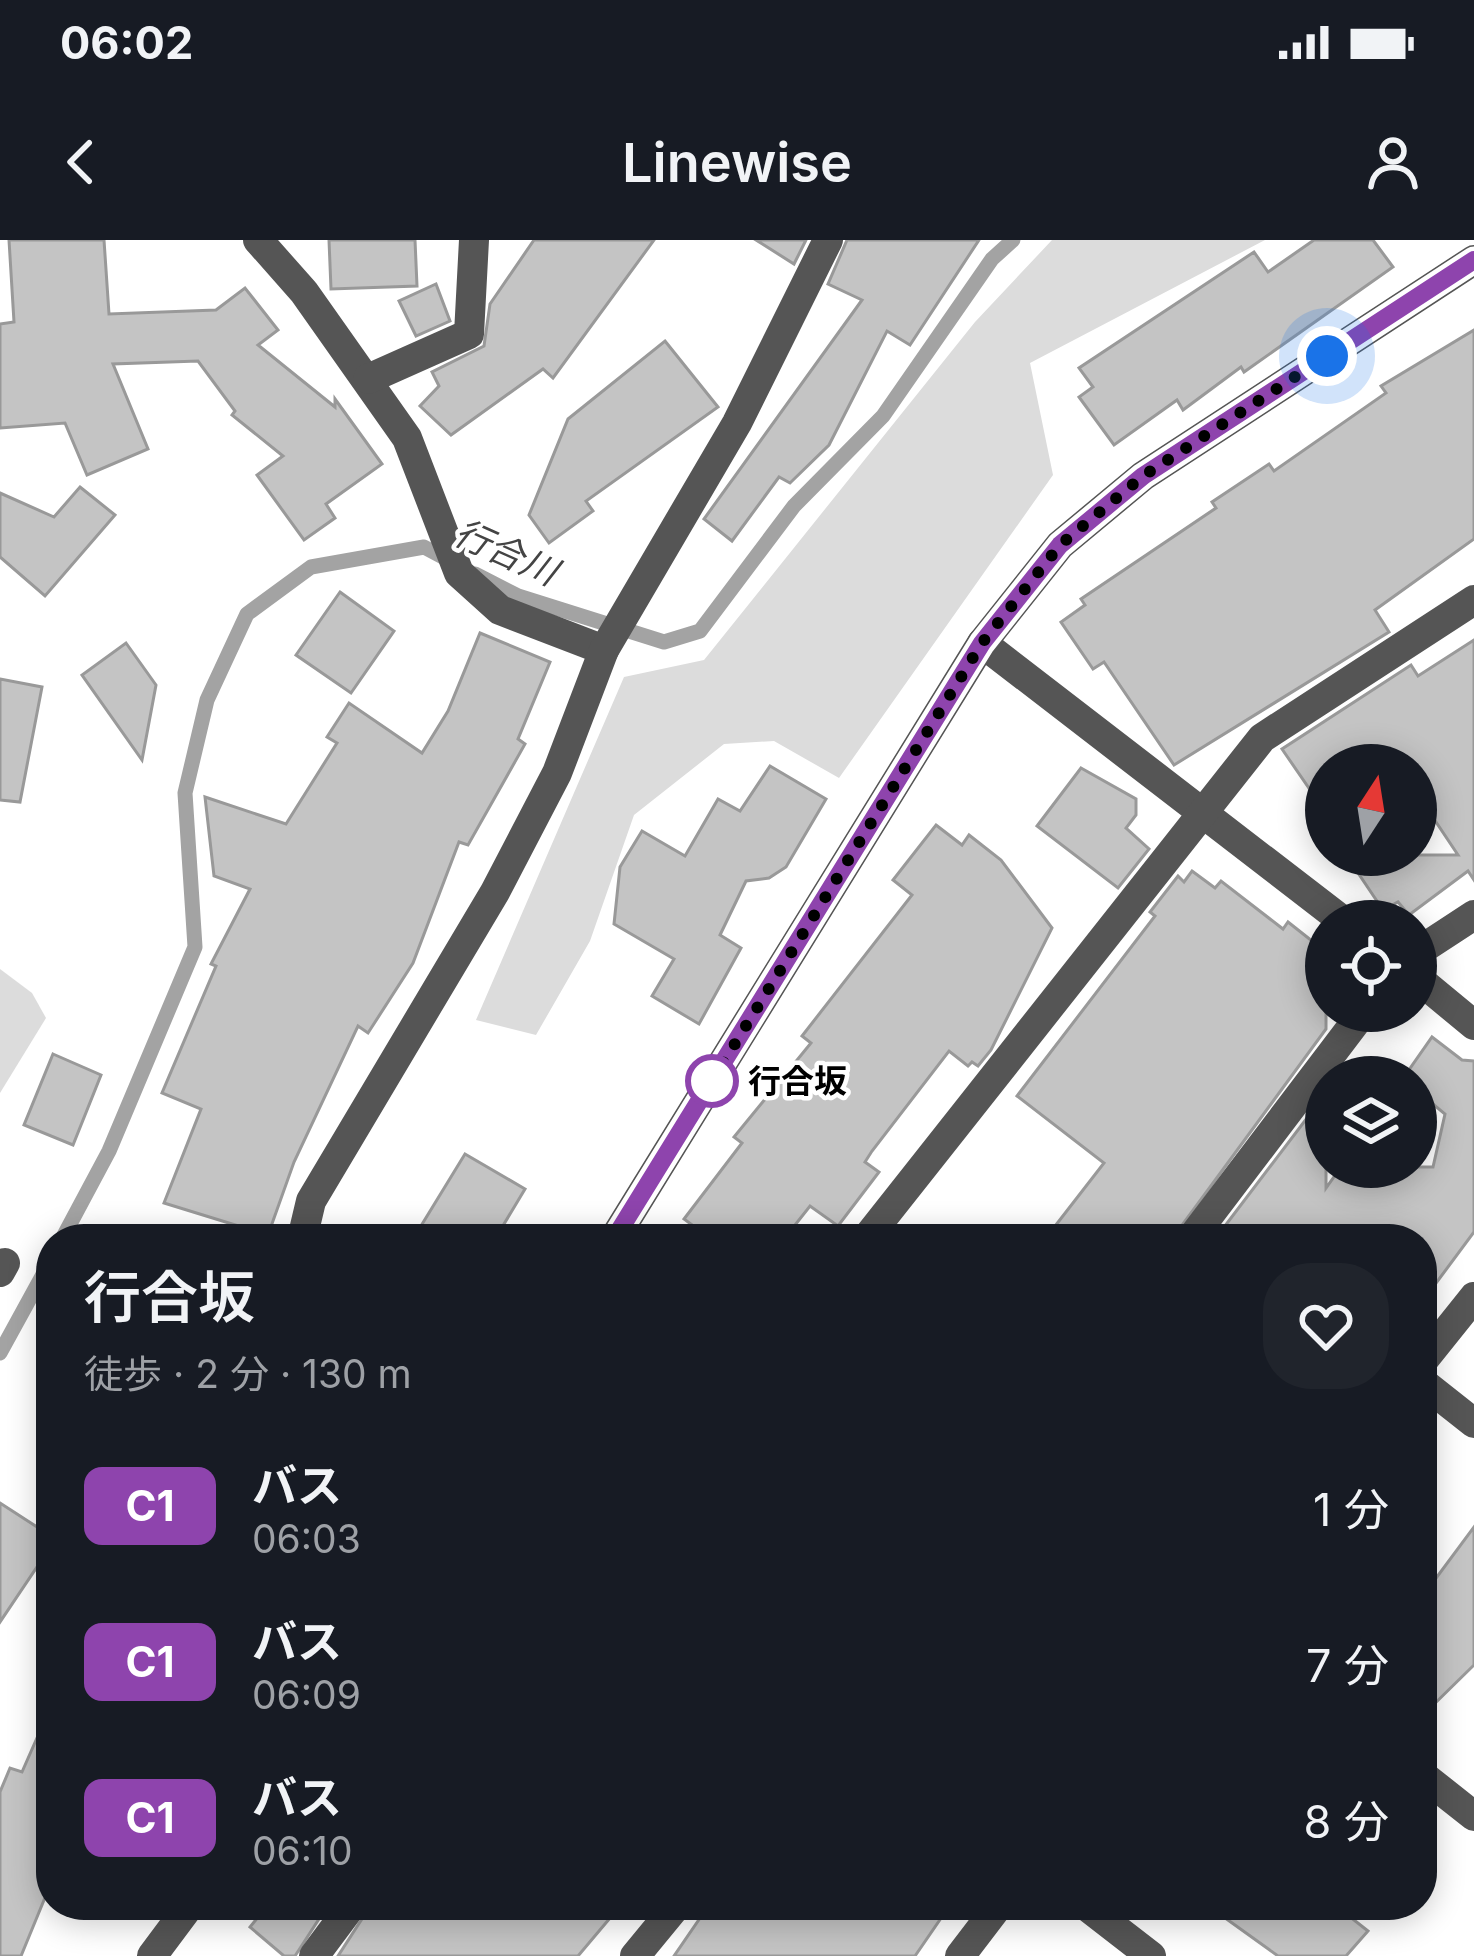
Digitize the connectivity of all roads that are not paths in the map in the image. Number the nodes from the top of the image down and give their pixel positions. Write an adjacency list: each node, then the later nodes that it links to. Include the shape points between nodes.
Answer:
1 (258, 240): 5 (street)
2 (474, 240): 5 (street, via 469,334)
3 (828, 240): 8 (street, via 736,423)
4 (1474, 260): 7 (street, via 1143,476 1060,545)
5 (368, 379): 8 (street, via 406,438 459,573 500,610)
6 (1474, 600): 9 (street, via 1262,737)
7 (982, 643): 9 (street); 17 (street)
8 (604, 650): 16 (street, via 557,773 311,1201)
9 (1201, 813): 10 (street); 18 (street)
10 (1315, 900)
11 (1474, 915): 12 (street)
12 (1437, 939)
13 (1437, 994): 14 (street)
14 (1474, 1024)
15 (1348, 1032): 19 (street)
16 (306, 1224)
17 (623, 1224)
18 (878, 1224)
19 (1202, 1224)
20 (1474, 1297): 21 (street)
21 (1437, 1343)
22 (1437, 1394): 23 (street)
23 (1474, 1423)
24 (1437, 1787): 25 (street)
25 (1474, 1816)
26 (160, 1920): 32 (street)
27 (178, 1920): 32 (street)
28 (341, 1920): 33 (street)
29 (664, 1920): 34 (street)
30 (988, 1920): 35 (street)
31 (1104, 1920): 36 (street)
32 (153, 1953)
33 (314, 1956)
34 (635, 1956)
35 (960, 1956)
36 (1151, 1956)

